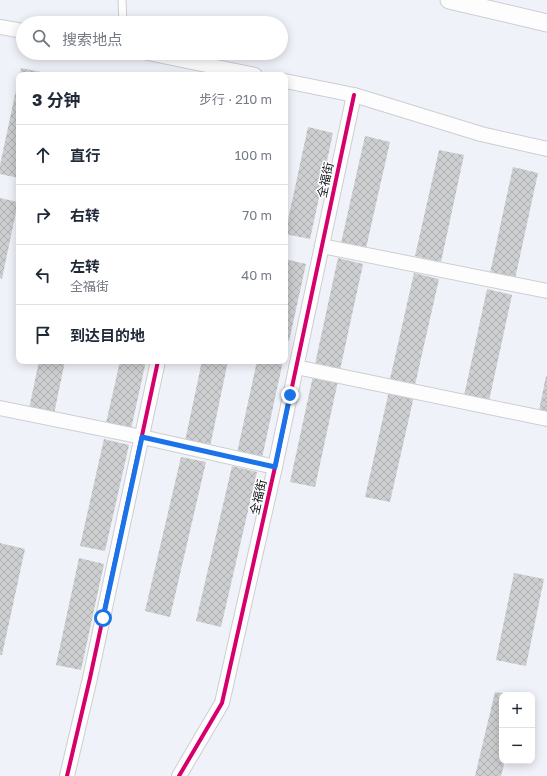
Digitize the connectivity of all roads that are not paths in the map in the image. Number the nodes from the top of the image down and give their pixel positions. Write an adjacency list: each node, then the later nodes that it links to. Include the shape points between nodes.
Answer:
1 (122, 0): 3 (lane)
2 (449, 0): 4 (street)
3 (123, 16)
4 (547, 23)
5 (0, 27): 6 (street)
6 (16, 30)
7 (182, 60): 8 (street)
8 (240, 72)
9 (288, 82): 10 (street)
10 (354, 95): 11 (street, via 481,134); 12 (street, 全福街)
11 (547, 149)
12 (322, 246): 13 (street); 15 (street, 全福街)
13 (547, 291)
14 (157, 364): 18 (street)
15 (296, 367): 17 (street); 19 (street, 全福街)
16 (0, 408): 18 (street)
17 (547, 419)
18 (142, 437): 19 (street); 20 (street)
19 (275, 467): 21 (street, 全福街, via 222,703)
20 (67, 776)
21 (179, 776)

